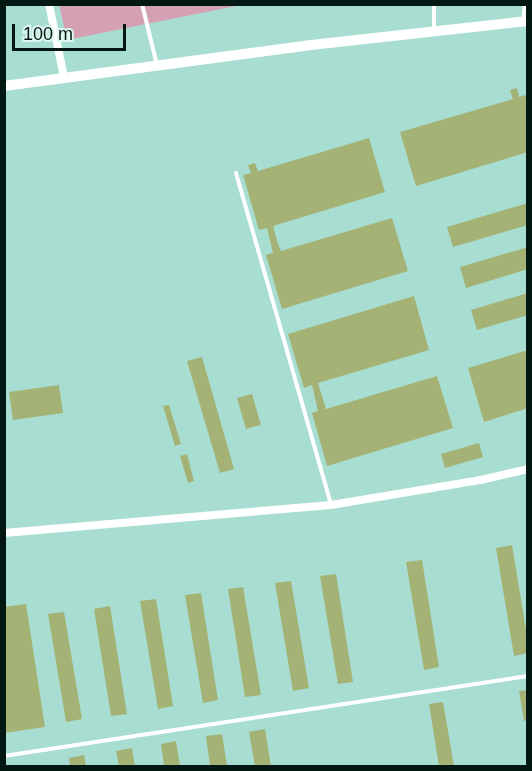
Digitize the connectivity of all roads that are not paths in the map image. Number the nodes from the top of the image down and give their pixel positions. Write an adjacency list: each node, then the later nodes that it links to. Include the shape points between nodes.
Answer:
1 (49, 4): 8 (street)
2 (142, 4): 7 (lane)
3 (434, 4): 6 (lane)
4 (525, 4): 5 (lane)
5 (525, 21): 6 (street)
6 (434, 30): 7 (street)
7 (157, 66): 8 (street)
8 (64, 78): 9 (street)
9 (4, 87)
10 (236, 173): 12 (lane)
11 (528, 469): 12 (street)
12 (331, 505): 13 (street)
13 (4, 533)
14 (528, 676): 15 (lane)
15 (4, 756)

